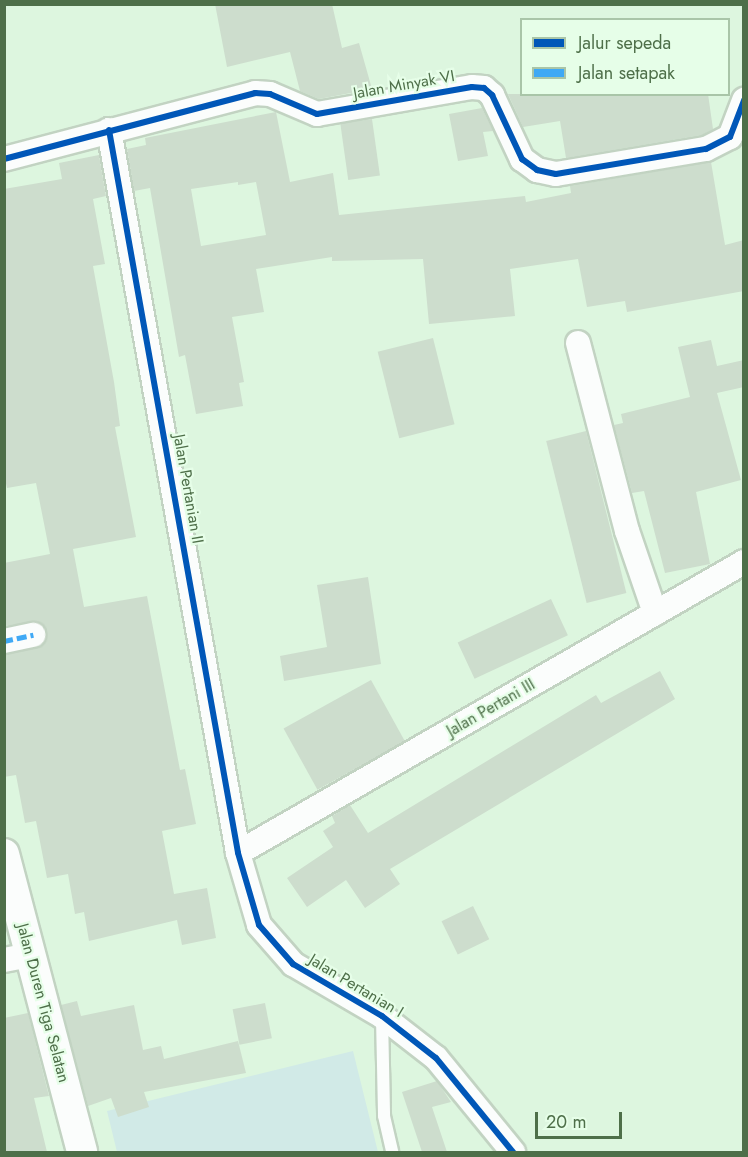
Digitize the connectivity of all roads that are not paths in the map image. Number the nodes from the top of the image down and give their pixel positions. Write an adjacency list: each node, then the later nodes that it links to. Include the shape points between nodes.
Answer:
1 (744, 100): 2 (street, Jalan Minyak VI, via 730,136 706,149 556,174 537,170 522,159 492,95 484,88 317,114 270,94 255,93)
2 (109, 130): 3 (street, Jalan Minyak VI); 9 (street, Jalan Pertanian II)
3 (4, 159)
4 (578, 343): 6 (street, via 627,531)
5 (744, 562): 6 (street, Jalan Pertani III)
6 (655, 613): 9 (street, Jalan Pertani III)
7 (33, 635): 8 (street)
8 (4, 641)
9 (238, 853): 12 (street, Jalan Pertanian I, via 259,925 272,944 293,964)
10 (4, 854): 11 (street, Jalan Duren Tiga Selatan)
11 (17, 957): 13 (street, Jalan Duren Tiga Selatan)
12 (382, 1016): 14 (lane, via 384,1116); 15 (street, Jalan Pertanian I, via 436,1058)
13 (82, 1152)
14 (392, 1152)
15 (513, 1152)

